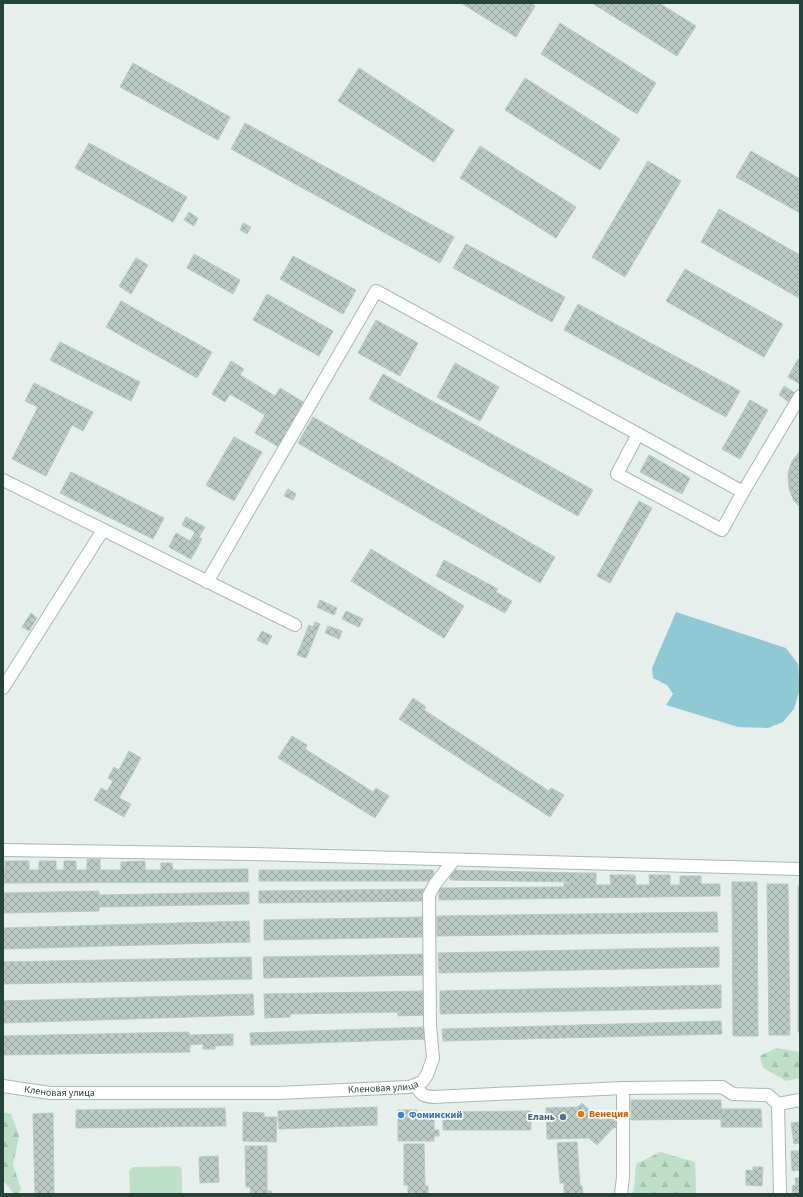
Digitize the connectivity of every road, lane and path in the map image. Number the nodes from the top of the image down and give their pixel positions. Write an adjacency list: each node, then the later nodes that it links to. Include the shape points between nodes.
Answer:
1 (800, 396): 4 (street)
2 (638, 434): 4 (street); 4 (street, via 617,474 722,530); 6 (street, via 376,291)
3 (3, 480): 5 (street)
4 (742, 492)
5 (103, 530): 6 (street); 8 (street)
6 (207, 582): 7 (street)
7 (295, 625)
8 (3, 688)
9 (3, 850): 10 (street)
10 (453, 861): 11 (street); 12 (street, via 429,895 430,1025 433,1058 427,1075)
11 (800, 869)
12 (416, 1085): 13 (street, Кленовая улица, via 277,1094 50,1093); 14 (street, Кленовая улица, via 424,1096 433,1097)
13 (3, 1086)
14 (622, 1088): 16 (street, Кленовая улица, via 722,1087 733,1094 768,1094); 17 (street)
15 (800, 1100): 16 (street)
16 (778, 1104): 18 (street)
17 (621, 1194)
18 (780, 1194)

